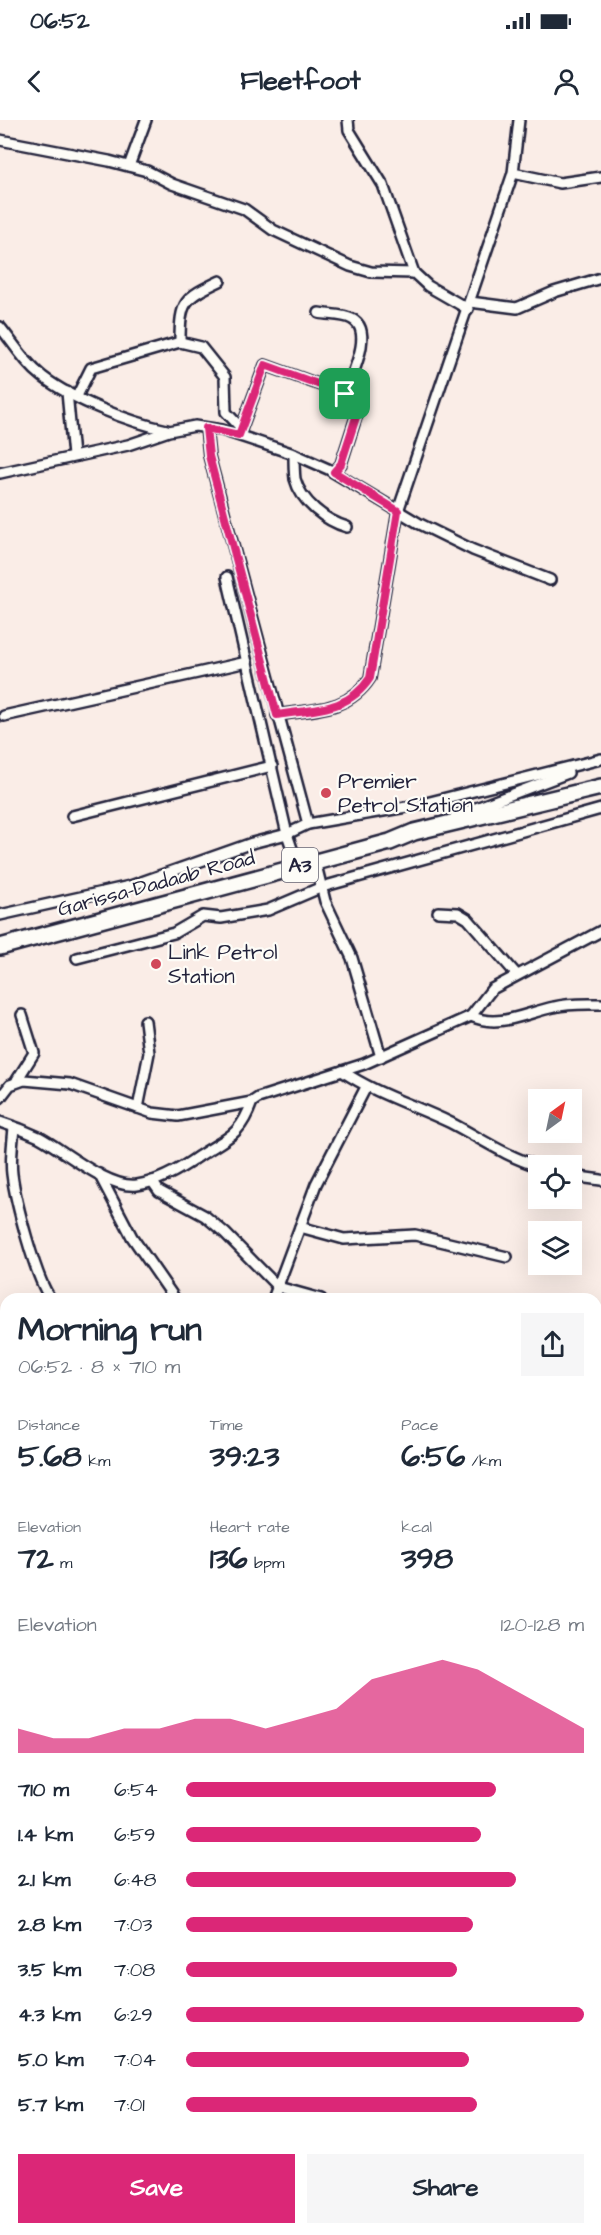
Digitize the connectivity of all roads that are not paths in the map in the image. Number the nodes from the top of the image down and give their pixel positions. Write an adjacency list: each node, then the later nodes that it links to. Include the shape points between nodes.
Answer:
1 (146, 120): 5 (street)
2 (348, 120): 8 (street, via 349,130 383,185)
3 (519, 120): 6 (street)
4 (0, 140): 5 (street)
5 (129, 166): 8 (street, via 244,209 273,230 350,266 371,272)
6 (513, 173): 7 (street, via 560,183); 11 (street)
7 (601, 177)
8 (414, 273): 11 (street, via 428,286)
9 (601, 278): 11 (street, via 517,308)
10 (220, 281): 14 (street, via 190,295 180,315)
11 (469, 305): 24 (street)
12 (319, 314): 16 (street, via 351,318 360,326 363,342)
13 (0, 327): 15 (street, via 43,377)
14 (180, 342): 15 (street, via 91,368); 19 (street, via 201,346 225,377 226,412)
15 (72, 394): 18 (street, via 125,419); 21 (street)
16 (345, 394): 19 (street, via 265,365); 22 (street, via 359,408 341,464)
17 (206, 428): 18 (street); 19 (street); 29 (street, via 209,456)
18 (168, 431): 21 (street, via 128,445)
19 (240, 432): 20 (street)
20 (294, 454): 22 (street); 25 (street, via 296,481 313,508)
21 (73, 456): 23 (street)
22 (334, 472): 24 (street)
23 (0, 473)
24 (398, 511): 27 (street, via 473,550); 29 (street, via 370,678 345,703)
25 (347, 527)
26 (227, 577): 28 (street)
27 (550, 580)
28 (247, 662): 30 (street); 32 (street)
29 (277, 715): 36 (street)
30 (4, 716)
31 (601, 760): 36 (street, via 418,805); 37 (street)
32 (272, 766): 35 (street); 38 (street)
33 (601, 787): 37 (highway, Garissa-Dadaab Road / A3)
34 (601, 809): 41 (street)
35 (72, 816)
36 (308, 824): 38 (street)
37 (414, 832): 39 (highway, Garissa-Dadaab Road / A3)
38 (287, 834): 40 (street); 43 (street, via 130,886)
39 (315, 861): 40 (highway, Garissa-Dadaab Road / A3); 41 (street)
40 (298, 866): 45 (highway, Garissa-Dadaab Road / A3)
41 (322, 887): 46 (street, via 268,910 221,918 203,916 174,933); 52 (street, via 352,958)
42 (438, 912): 47 (street, via 468,919)
43 (0, 915)
44 (601, 931): 47 (street)
45 (0, 946)
46 (77, 958)
47 (517, 975): 50 (street, via 492,989)
48 (601, 1004): 50 (street, via 556,1006 497,1022)
49 (21, 1015): 54 (street, via 34,1053)
50 (471, 1016): 52 (street)
51 (145, 1022): 58 (street, via 149,1053)
52 (381, 1057): 53 (street)
53 (342, 1071): 55 (street); 57 (street)
54 (17, 1080): 56 (street); 58 (street, via 70,1084)
55 (366, 1087): 61 (street, via 449,1122); 66 (street, via 316,1184)
56 (0, 1098)
57 (252, 1102): 58 (street, via 178,1116); 64 (street, via 241,1129 192,1161)
58 (138, 1108)
59 (0, 1122): 60 (street)
60 (14, 1127): 62 (street, via 39,1137); 69 (street, via 12,1173)
61 (528, 1162)
62 (99, 1174): 64 (street, via 135,1185); 70 (street, via 132,1237)
63 (582, 1177): 65 (street)
64 (152, 1180): 68 (street, via 159,1191 219,1227)
65 (601, 1180)
66 (300, 1227): 67 (street, via 344,1239 415,1235); 68 (street)
67 (507, 1257)
68 (278, 1287): 71 (street); 72 (street)
69 (46, 1293)
70 (171, 1293)
71 (276, 1293)
72 (300, 1293)

